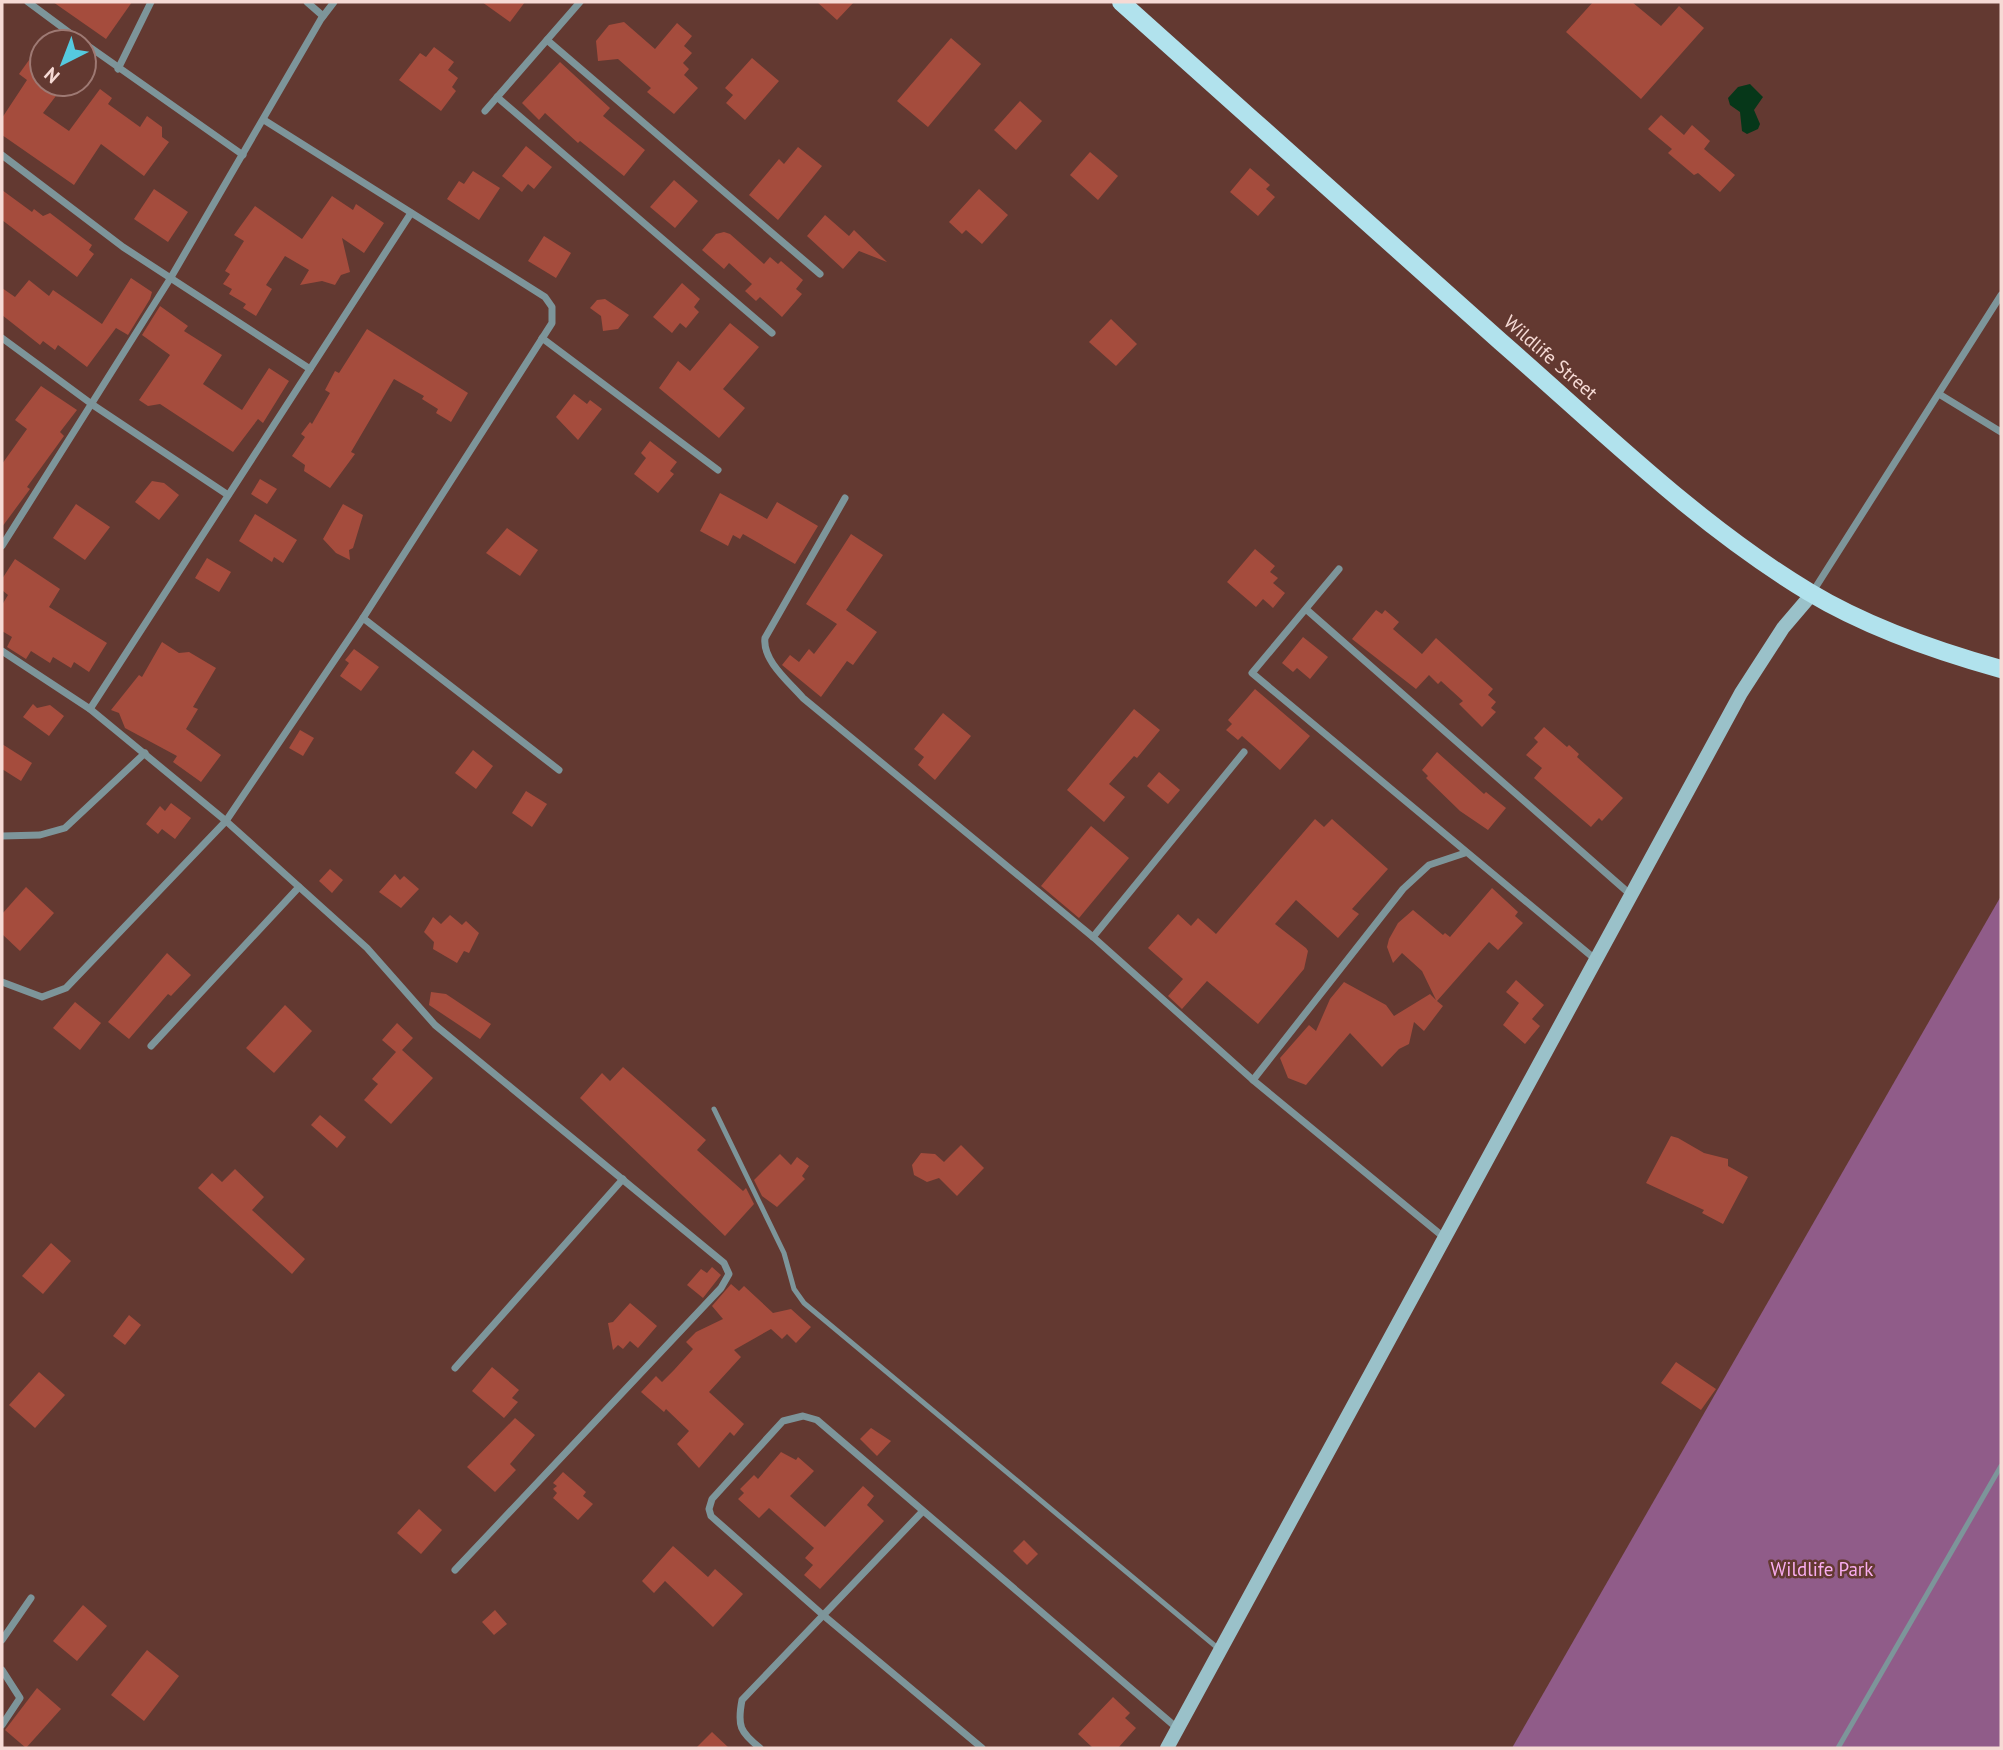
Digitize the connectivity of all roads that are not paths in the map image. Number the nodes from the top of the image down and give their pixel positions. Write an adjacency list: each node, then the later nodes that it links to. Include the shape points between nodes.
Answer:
1 (28, 2): 8 (street)
2 (151, 2): 11 (street)
3 (307, 2): 7 (street)
4 (334, 2): 7 (street)
5 (580, 2): 9 (street)
6 (1121, 2): 33 (main road, Wildlife Street, via 1658,480)
7 (323, 16): 14 (street)
8 (63, 28)
9 (547, 40): 12 (street); 18 (street)
10 (98, 54): 11 (street)
11 (118, 69): 16 (street)
12 (497, 97): 13 (street); 21 (street)
13 (485, 111)
14 (264, 120): 16 (street); 17 (street)
15 (2, 155): 19 (street)
16 (243, 155): 19 (street)
17 (411, 213): 23 (street, via 545,297 552,307 552,323); 24 (street)
18 (820, 274)
19 (170, 279): 24 (street); 26 (street)
20 (2001, 295): 25 (street)
21 (772, 333)
22 (2, 338): 26 (street)
23 (542, 338): 28 (street); 35 (street)
24 (310, 369): 29 (street)
25 (1939, 394): 27 (street); 33 (street)
26 (93, 405): 29 (street); 31 (street)
27 (2001, 432)
28 (718, 470)
29 (228, 495): 38 (street)
30 (845, 498): 47 (street, via 765,638 766,650 803,698)
31 (2, 546)
32 (1339, 569): 34 (street)
33 (1812, 594): 37 (main road, Wildlife Street, via 1905,636); 46 (street, via 1783,628 1741,694)
34 (1307, 610): 44 (street, via 1252,673); 46 (street)
35 (363, 618): 41 (street); 42 (street)
36 (2, 651): 38 (street)
37 (2001, 669)
38 (90, 709): 40 (street)
39 (1244, 752): 47 (street)
40 (145, 754): 42 (street); 43 (street, via 65,828 40,835)
41 (559, 770)
42 (226, 821): 45 (street); 49 (street, via 66,988 42,997)
43 (2, 836)
44 (1465, 853): 48 (street); 51 (street, via 1429,865 1403,889)
45 (299, 887): 50 (street); 53 (street, via 367,948 435,1025)
46 (1631, 895): 48 (street)
47 (1093, 937): 51 (street)
48 (1595, 959): 54 (street)
49 (2, 982)
50 (151, 1046)
51 (1253, 1080): 54 (street)
52 (714, 1109): 62 (lane, via 804,1303)
53 (623, 1179): 55 (street); 58 (street, via 724,1263 729,1274 721,1288)
54 (1447, 1239): 62 (street)
55 (455, 1368)
56 (2001, 1466): 69 (lane)
57 (922, 1512): 60 (street); 60 (street, via 817,1420 803,1416 783,1420 712,1499 709,1509 718,1523); 65 (street)
58 (455, 1570)
59 (31, 1598): 61 (street)
60 (823, 1615): 66 (street, via 742,1700 738,1719 744,1735); 67 (street)
61 (2, 1640)
62 (1221, 1652): 65 (street)
63 (2, 1670): 64 (street, via 20,1698)
64 (2, 1725)
65 (1177, 1728): 68 (street)
66 (760, 1748)
67 (982, 1748)
68 (1167, 1748)
69 (1838, 1748)

